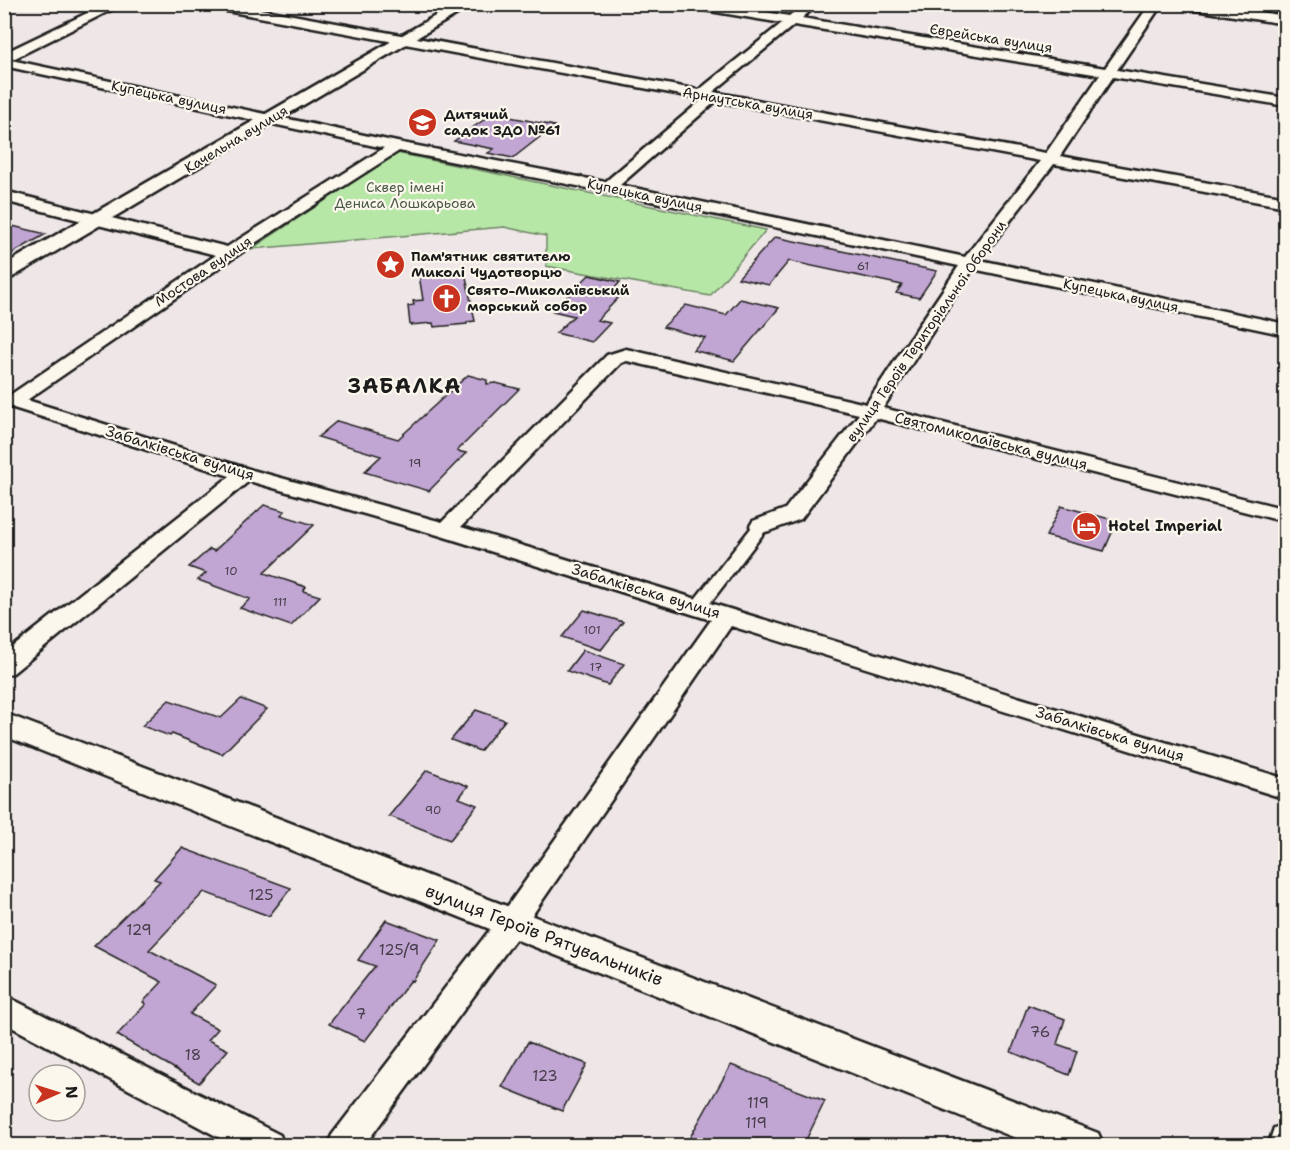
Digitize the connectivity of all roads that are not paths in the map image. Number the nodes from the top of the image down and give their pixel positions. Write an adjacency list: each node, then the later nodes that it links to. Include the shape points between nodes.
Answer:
1 (117, 4): 11 (street)
2 (210, 4): 10 (street, Арнаутська вулиця)
3 (467, 4): 10 (street, Качельна вулиця)
4 (692, 4): 8 (street, Єврейська вулиця)
5 (812, 4): 8 (street)
6 (1156, 4): 12 (street, вулиця Героїв Територіальної Оборони)
7 (1182, 4): 9 (street)
8 (792, 20): 12 (street, Єврейська вулиця); 13 (street)
9 (1286, 20)
10 (403, 40): 13 (street, Арнаутська вулиця); 15 (street, Качельна вулиця)
11 (4, 60): 15 (street, Купецька вулиця)
12 (1111, 74): 14 (street, Єврейська вулиця); 17 (street, вулиця Героїв Територіальної Оборони)
13 (707, 96): 17 (street, Арнаутська вулиця); 18 (street)
14 (1286, 102)
15 (270, 119): 16 (street, Купецька вулиця); 21 (street, Качельна вулиця)
16 (397, 146): 18 (street, Купецька вулиця); 22 (street, Мостова вулиця)
17 (1050, 159): 20 (street, Арнаутська вулиця); 23 (street, вулиця Героїв Територіальної Оборони)
18 (609, 187): 23 (street, Купецька вулиця)
19 (4, 196): 21 (street)
20 (1286, 202)
21 (100, 220): 22 (street); 24 (street, Качельна вулиця)
22 (229, 254): 26 (street, Мостова вулиця)
23 (969, 263): 25 (street, Купецька вулиця); 27 (street, вулиця Героїв Територіальної Оборони)
24 (4, 274)
25 (1286, 330)
26 (9, 400): 28 (street, Забалківська вулиця)
27 (871, 411): 29 (street, Святомиколаївська вулиця); 30 (street, вулиця Героїв Територіальної Оборони, via 793,514); 31 (street, Святомиколаївська вулиця, via 626,355 614,359)
28 (245, 474): 31 (street, Забалківська вулиця); 34 (street)
29 (1286, 516)
30 (761, 526): 32 (street, вулиця Героїв Територіальної Оборони)
31 (446, 530): 32 (street, Забалківська вулиця)
32 (698, 607): 33 (street, Забалківська вулиця)
33 (726, 616): 36 (street, Забалківська вулиця); 37 (street)
34 (4, 667)
35 (4, 724): 37 (street, вулиця Героїв Рятувальників)
36 (1286, 789)
37 (512, 922): 41 (street); 42 (street, вулиця Героїв Рятувальників)
38 (4, 1008): 40 (street)
39 (1286, 1139): 43 (street)
40 (268, 1146)
41 (344, 1146)
42 (1084, 1146)
43 (1284, 1146)

